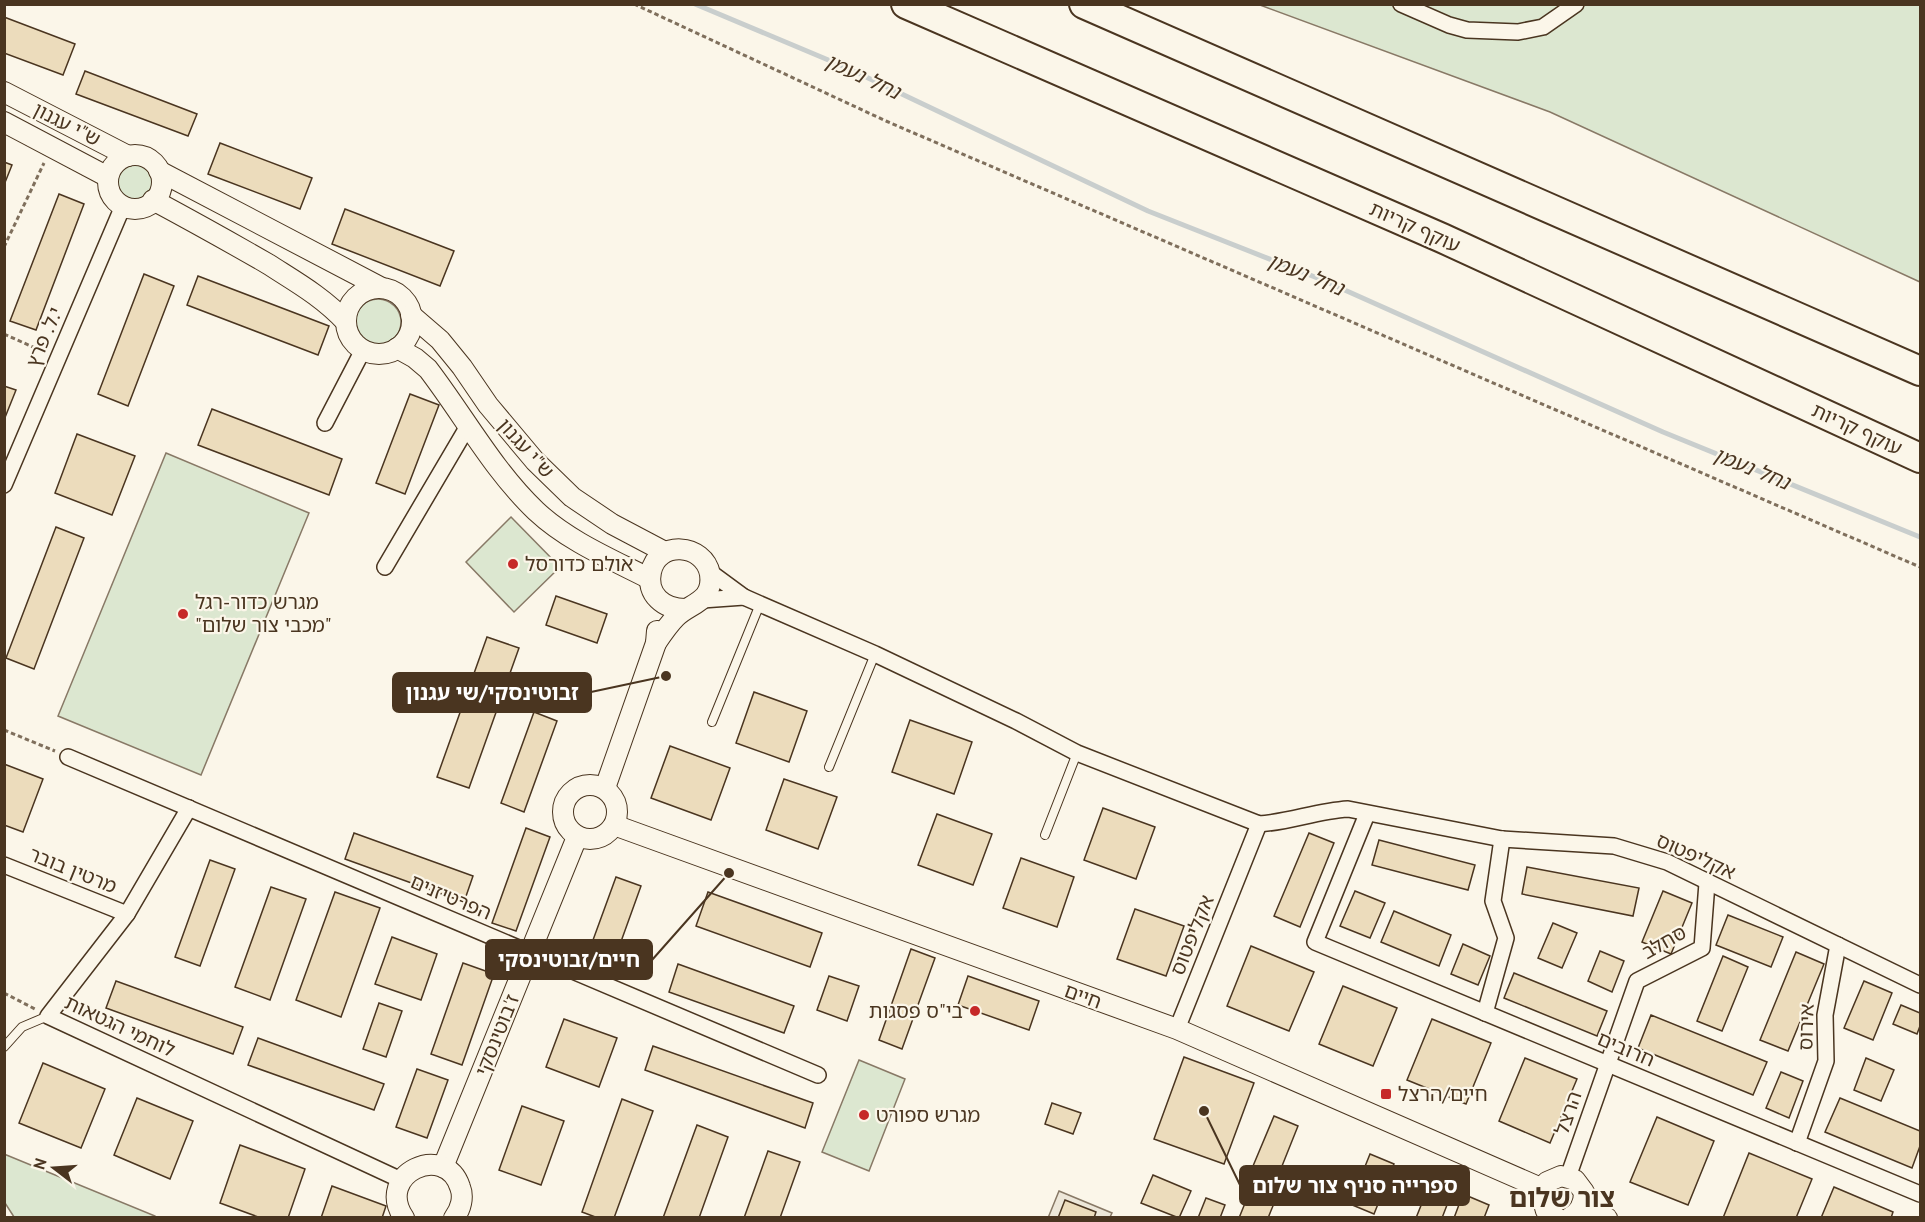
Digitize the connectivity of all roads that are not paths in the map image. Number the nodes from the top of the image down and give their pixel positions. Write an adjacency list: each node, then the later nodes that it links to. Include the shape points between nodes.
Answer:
1 (906, 4): 20 (highway, עוקף קריות, via 1442,238)
2 (1084, 4): 17 (highway)
3 (1401, 4): 4 (street, via 1467,30 1518,32 1543,27)
4 (1576, 4)
5 (4, 92): 7 (street, ש"י עגנון)
6 (4, 122): 9 (street, ש"י עגנון)
7 (128, 156): 8 (street, via 143,156); 9 (street, via 116,163)
8 (159, 171): 10 (street, via 161,186); 12 (street)
9 (108, 177): 11 (street, via 112,197)
10 (153, 200): 11 (street, via 139,208); 14 (street, via 322,298)
11 (123, 206): 21 (street, י.ל. פרץ)
12 (382, 288): 13 (street, via 401,297); 14 (street, via 371,289 353,301)
13 (411, 315): 15 (street, via 409,334); 22 (street, ש"י עגנון, via 440,340 528,453 572,497)
14 (346, 322): 16 (street, via 354,343)
15 (397, 348): 16 (street, via 381,354); 19 (street, ש"י עגנון, via 428,369)
16 (363, 350): 18 (street)
17 (1920, 371)
18 (325, 423)
19 (468, 426): 23 (street); 25 (street, ש"י עגנון, via 515,489 538,512 562,531)
20 (1920, 458)
21 (4, 485)
22 (665, 552): 24 (street, via 685,549 696,553); 25 (street, via 651,568)
23 (385, 567)
24 (710, 572): 26 (street); 29 (street, via 710,582)
25 (650, 579): 27 (street)
26 (744, 597): 28 (street); 29 (street)
27 (657, 599): 29 (street, via 675,609); 30 (street)
28 (760, 604): 31 (street); 32 (lane)
29 (694, 605): 30 (street, via 675,618)
30 (656, 643): 36 (street)
31 (875, 654): 33 (street); 35 (lane)
32 (712, 722)
33 (1077, 753): 39 (street); 41 (lane)
34 (68, 757): 37 (street, הפרטיזנים)
35 (829, 767)
36 (605, 788): 40 (street, via 617,804); 42 (street, via 585,784 569,794 562,813 564,822)
37 (189, 808): 46 (street, לוחמי הגטאות); 48 (street, הפרטיזנים)
38 (1367, 814): 39 (street, אקליפטוס, via 1348,809 1327,810 1279,823); 43 (street, אקליפטוס); 50 (street, חרובים, via 1315,942)
39 (1259, 824): 52 (street, אקליפטוס)
40 (614, 825): 42 (street, via 598,838); 52 (street, חיים)
41 (1046, 835)
42 (577, 837): 48 (street, ז'בוטינסקי)
43 (1502, 839): 45 (street, אקליפטוס, via 1614,846 1667,862); 50 (street, via 1492,901 1506,938)
44 (4, 865): 46 (street, מרטין בובר)
45 (1707, 883): 47 (street, אקליפטוס); 54 (street, סחלב, via 1702,948 1637,981)
46 (126, 914): 51 (street, לוחמי הגטאות)
47 (1838, 945): 49 (street, אקליפטוס); 56 (street, אירוס, via 1825,1015 1826,1060)
48 (530, 953): 55 (street, הפרטיזנים); 57 (street, ז'בוטינסקי)
49 (1920, 985)
50 (1485, 1013): 54 (street, חרובים)
51 (48, 1016): 53 (lane, via 22,1027); 59 (street, לוחמי הגטאות)
52 (1177, 1029): 60 (street, חיים)
53 (4, 1047)
54 (1607, 1064): 56 (street, חרובים); 58 (street, הרצל)
55 (818, 1076)
56 (1797, 1143): 61 (street, חרובים)
57 (443, 1167): 59 (street, via 420,1166); 63 (street, via 452,1173 462,1192)
58 (1568, 1176): 60 (street, via 1554,1178); 62 (street, via 1584,1192)
59 (401, 1180): 64 (street, via 397,1201)
60 (1543, 1189): 65 (street, via 1543,1204)
61 (1920, 1194)
62 (1575, 1212): 66 (street)
63 (461, 1216)
64 (405, 1218)
65 (1557, 1218)
66 (1607, 1218)

